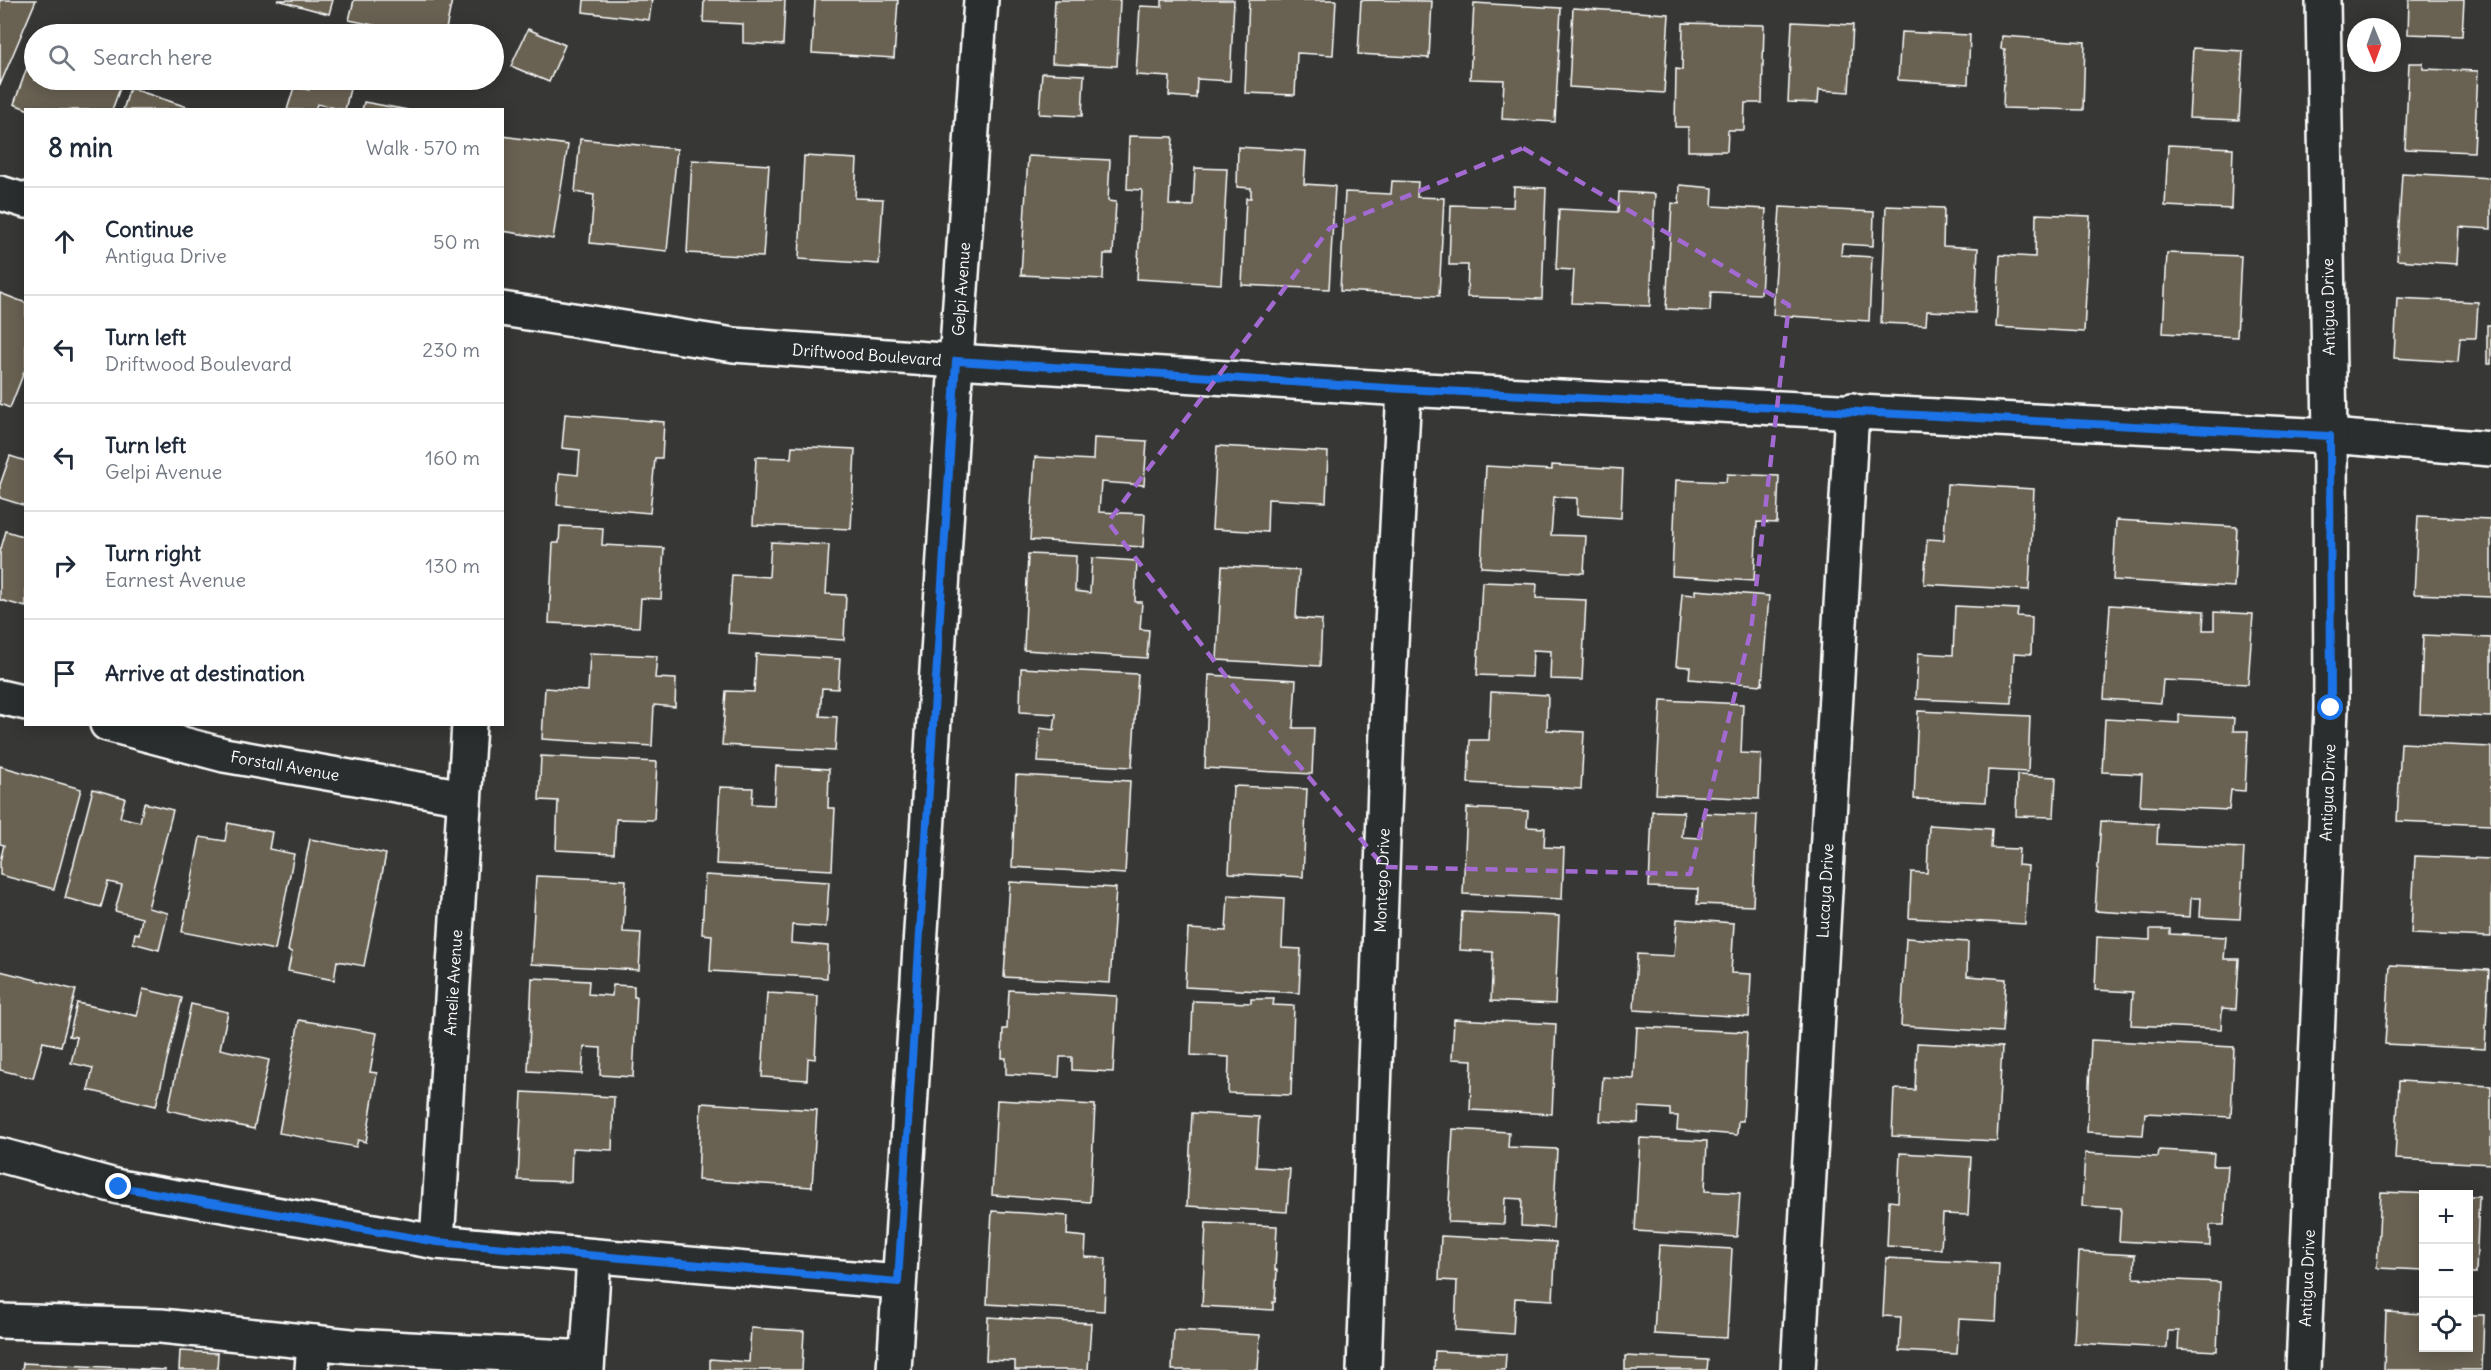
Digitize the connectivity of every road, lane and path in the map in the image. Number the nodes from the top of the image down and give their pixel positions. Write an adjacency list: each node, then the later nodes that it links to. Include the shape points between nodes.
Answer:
1 (981, 0): 6 (street, Gelpi Avenue)
2 (2323, 0): 9 (street, Antigua Drive)
3 (0, 193): 4 (street)
4 (24, 200)
5 (504, 309): 6 (street, Driftwood Boulevard, via 734,345)
6 (956, 361): 7 (street, Driftwood Boulevard); 19 (street, Gelpi Avenue)
7 (1404, 389): 8 (street, Driftwood Boulevard); 24 (street, Montego Drive, via 1388,703)
8 (1852, 410): 9 (street, Driftwood Boulevard); 25 (street, Lucaya Drive)
9 (2330, 436): 10 (street, Driftwood Boulevard); 26 (street, Antigua Drive, via 2331,708)
10 (2491, 449)
11 (0, 697): 12 (street)
12 (24, 703)
13 (115, 726): 15 (street, Forstall Avenue, via 224,755)
14 (469, 726): 15 (street, Amelie Avenue)
15 (464, 797): 17 (street, Amelie Avenue)
16 (0, 1155): 17 (street, via 119,1187)
17 (437, 1242): 18 (street)
18 (594, 1256): 19 (street); 22 (street)
19 (898, 1282): 23 (street, Gelpi Avenue)
20 (0, 1321): 21 (street, via 161,1326)
21 (313, 1356): 22 (street, via 351,1346)
22 (587, 1364)
23 (894, 1370)
24 (1364, 1370)
25 (1798, 1370)
26 (2303, 1370)

